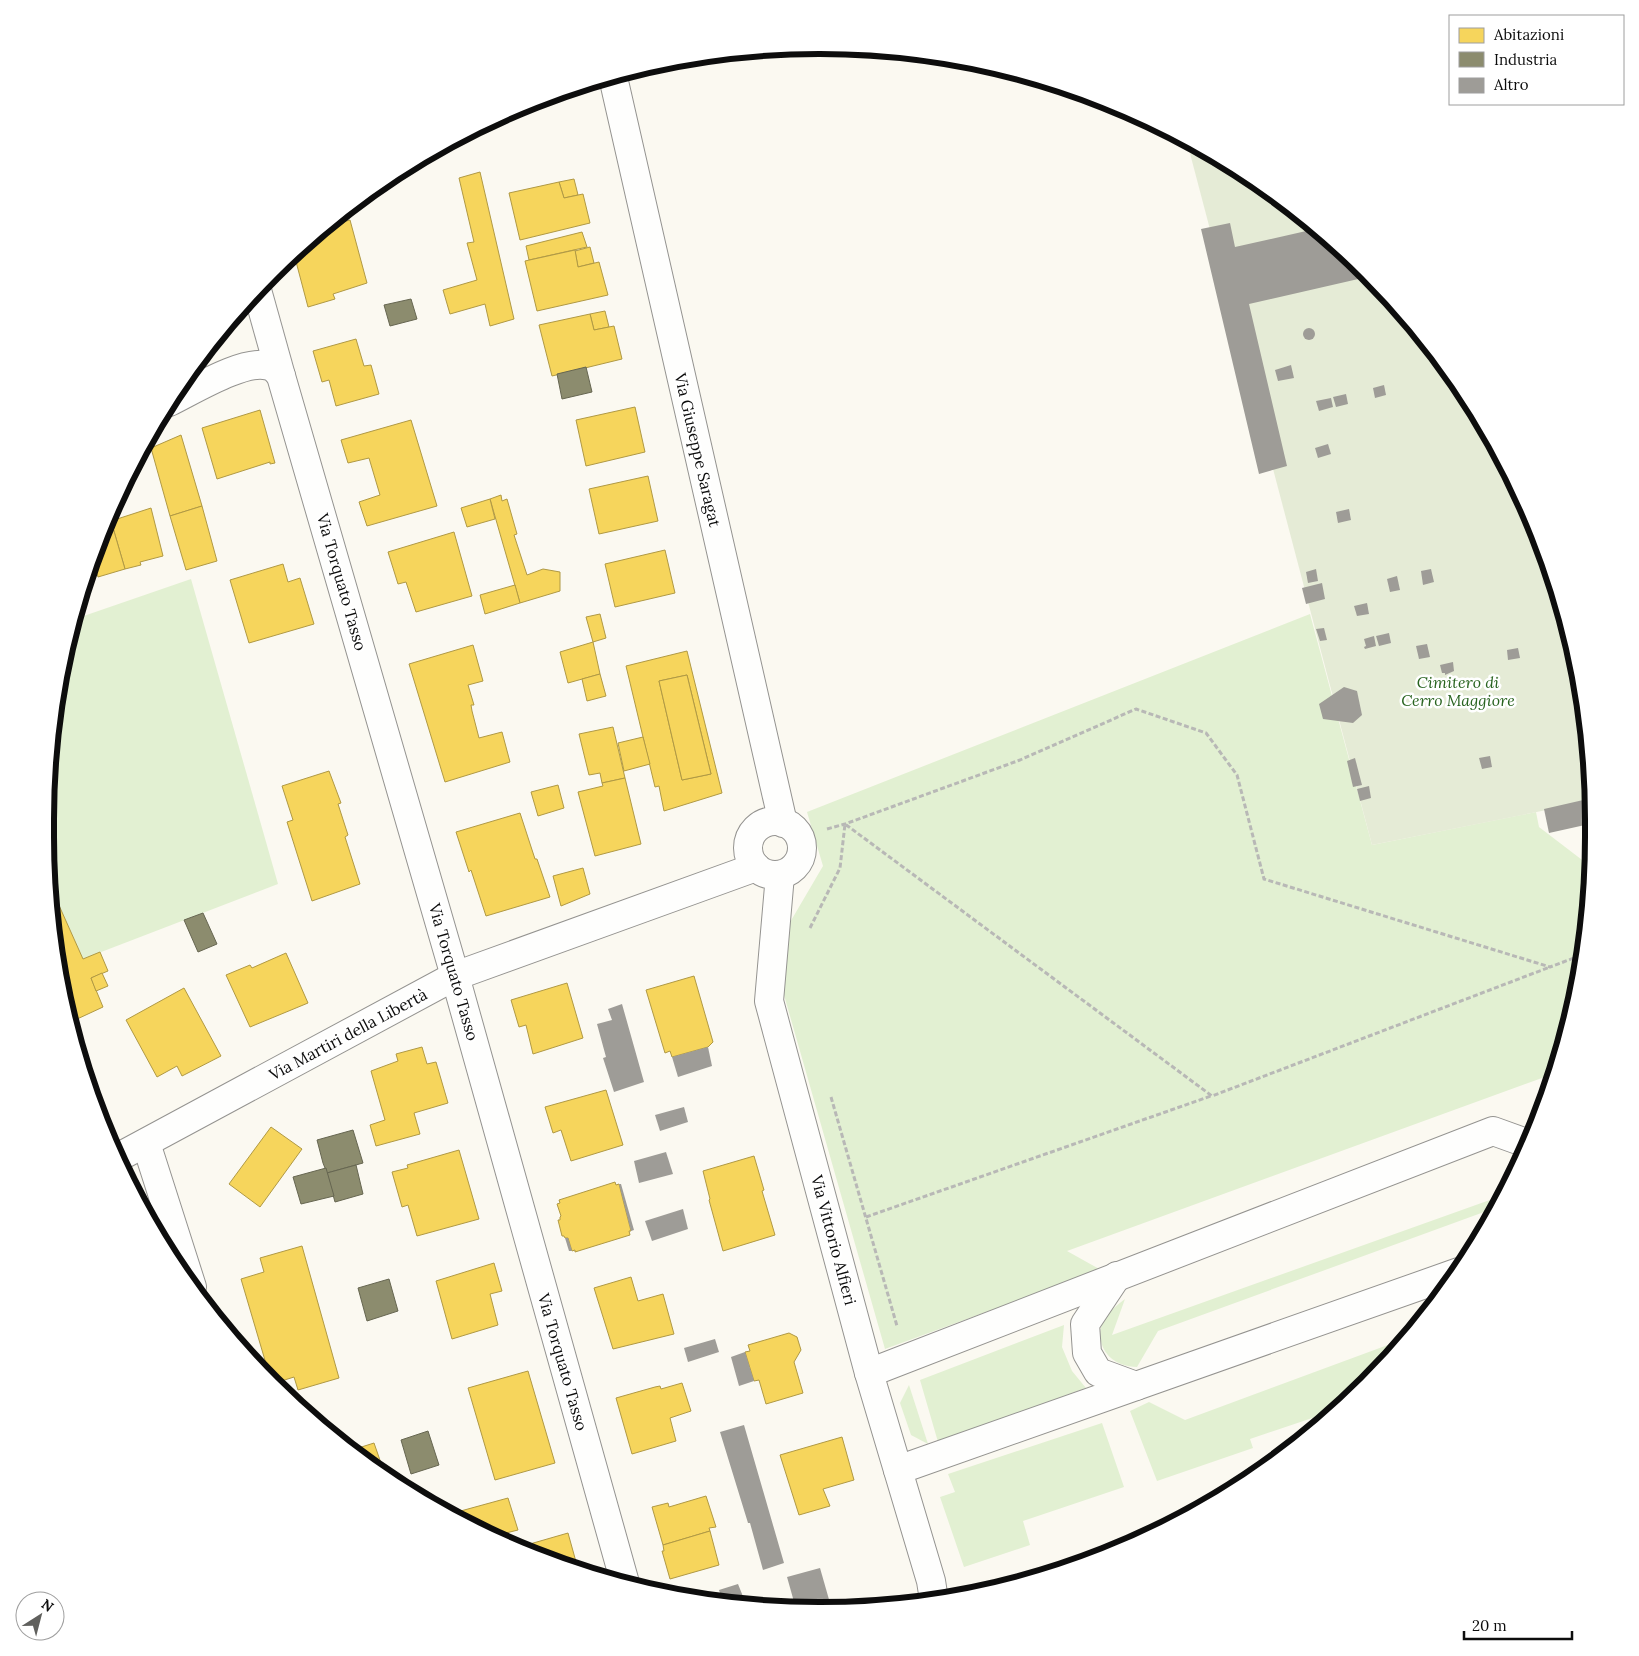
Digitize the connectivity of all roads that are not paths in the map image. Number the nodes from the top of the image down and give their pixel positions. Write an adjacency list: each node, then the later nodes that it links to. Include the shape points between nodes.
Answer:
1 (614, 82): 5 (street, Via Giuseppe Saragat)
2 (259, 299): 3 (street, Via Torquato Tasso)
3 (276, 371): 4 (street, via 257,364 237,368); 7 (street, Via Torquato Tasso)
4 (182, 395)
5 (783, 823): 6 (street, via 766,822 752,834 749,842 750,860); 6 (street, via 798,833 803,850 796,867 789,873)
6 (768, 871): 7 (street, Via Martiri della Libertà); 14 (street, Via Vittorio Alfieri, via 769,1001)
7 (456, 976): 9 (street, Via Martiri della Libertà); 17 (street, Via Torquato Tasso)
8 (1522, 1141): 12 (street, via 1493,1130)
9 (146, 1143): 10 (street, Via Martiri della Libertà); 11 (street)
10 (124, 1155)
11 (185, 1265)
12 (1117, 1276): 14 (street); 15 (street, via 1085,1324 1087,1353 1098,1372)
13 (1445, 1277): 15 (street)
14 (869, 1373): 16 (street, Via Vittorio Alfieri)
15 (1136, 1386): 16 (street)
16 (898, 1470): 18 (street, Via Vittorio Alfieri)
17 (623, 1577)
18 (933, 1594)

